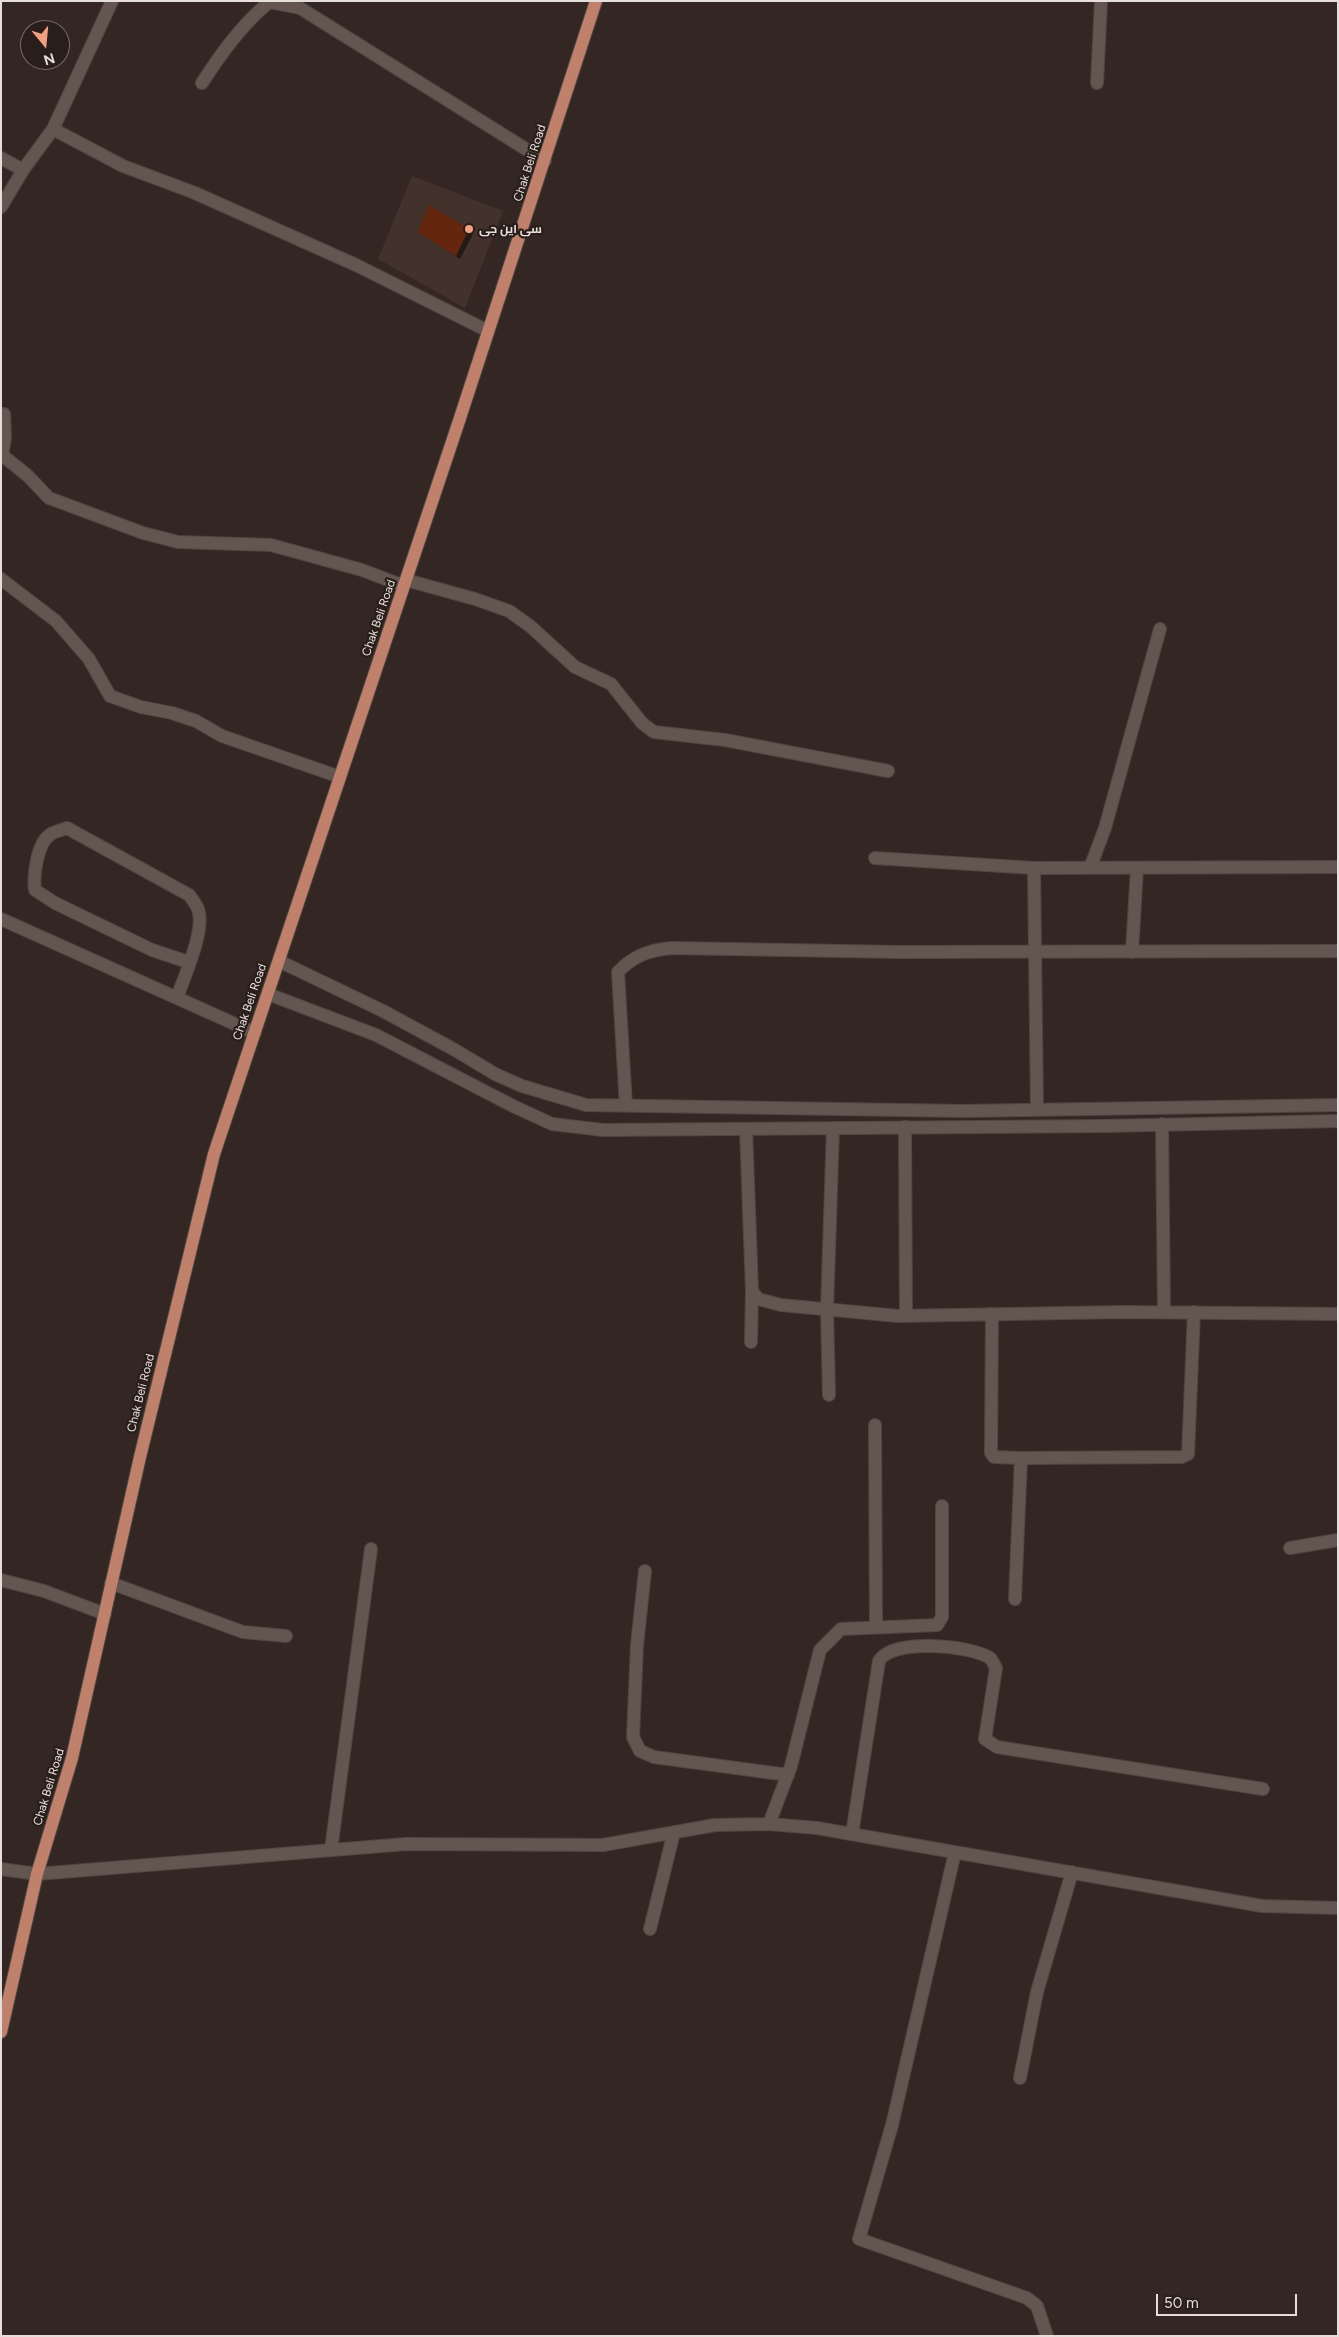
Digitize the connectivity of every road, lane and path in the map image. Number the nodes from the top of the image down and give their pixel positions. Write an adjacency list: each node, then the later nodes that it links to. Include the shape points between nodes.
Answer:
1 (112, 1): 6 (street)
2 (596, 1): 8 (main road, Chak Beli Road)
3 (1101, 1): 5 (street)
4 (202, 83): 8 (street, via 246,21 269,2 282,3 300,8)
5 (1097, 83)
6 (53, 129): 9 (street); 11 (street, via 123,166 195,192 356,265)
7 (1, 158): 9 (street)
8 (545, 161): 11 (main road, Chak Beli Road)
9 (23, 170): 10 (street)
10 (1, 207)
11 (488, 331): 14 (main road, Chak Beli Road)
12 (1, 414): 14 (street, via 4,414 5,438 2,454 50,498 143,533 178,542 271,545)
13 (1, 579): 17 (street, via 56,621 88,659 110,696 196,721 222,736)
14 (405, 583): 16 (street, via 475,599 509,611 575,667 611,684 642,723 654,732 724,740); 17 (main road, Chak Beli Road)
15 (1160, 628): 21 (street, via 1105,828)
16 (888, 771)
17 (340, 777): 27 (main road, Chak Beli Road)
18 (875, 858): 20 (street)
19 (1338, 867): 22 (street)
20 (1034, 868): 21 (street); 25 (street)
21 (1090, 868): 22 (street)
22 (1137, 868): 26 (street)
23 (1, 919): 30 (street)
24 (1338, 951): 26 (street)
25 (1034, 952): 26 (street); 33 (street, via 650,950 629,961 618,972); 35 (street)
26 (1132, 952)
27 (279, 961): 29 (main road, Chak Beli Road); 33 (street, via 383,1011 509,1080 586,1105)
28 (188, 962): 28 (street, via 199,922 198,909 189,895 67,828 45,840 33,876 34,890 152,950); 30 (street)
29 (268, 994): 31 (main road, Chak Beli Road); 41 (street, via 376,1035 552,1124 603,1130)
30 (177, 998): 31 (street)
31 (254, 1033): 59 (main road, Chak Beli Road, via 214,1154)
32 (1338, 1105): 34 (street)
33 (626, 1106): 35 (street)
34 (1105, 1109): 35 (street); 38 (street)
35 (1037, 1110)
36 (1338, 1120): 37 (street)
37 (1162, 1124): 38 (street); 44 (street)
38 (1105, 1126): 39 (street)
39 (905, 1127): 40 (street); 48 (street)
40 (834, 1128): 41 (street); 43 (street)
41 (746, 1129): 42 (street)
42 (752, 1291): 43 (street, via 758,1299 781,1305); 49 (street)
43 (827, 1310): 48 (street); 50 (street)
44 (1164, 1312): 45 (street); 46 (street)
45 (1194, 1312): 47 (street); 52 (street, via 1188,1454 1182,1457)
46 (992, 1314): 48 (street); 52 (street, via 991,1453 994,1457)
47 (1338, 1314)
48 (906, 1316)
49 (751, 1342)
50 (829, 1395)
51 (875, 1426): 62 (street)
52 (1020, 1458): 60 (street)
53 (942, 1506): 62 (street, via 942,1617 937,1625)
54 (1338, 1540): 55 (street)
55 (1290, 1548)
56 (371, 1549): 69 (street)
57 (645, 1571): 64 (street, via 636,1645 633,1737 640,1751 654,1757)
58 (1, 1580): 61 (street, via 44,1591)
59 (111, 1583): 61 (main road, Chak Beli Road); 63 (street, via 243,1632)
60 (1015, 1599)
61 (105, 1614): 73 (main road, Chak Beli Road, via 72,1758)
62 (876, 1627): 64 (street, via 841,1629 820,1650)
63 (286, 1636)
64 (788, 1775): 66 (street)
65 (1263, 1789): 68 (street, via 997,1747 985,1739 996,1676 991,1659 978,1653 923,1644 886,1653 879,1661)
66 (769, 1824): 67 (street, via 715,1824); 68 (street)
67 (674, 1832): 69 (street, via 603,1846 406,1844); 75 (street)
68 (852, 1834): 70 (street)
69 (330, 1850): 73 (street)
70 (955, 1852): 72 (street); 78 (street, via 892,2125 859,2239 1027,2298 1037,2306)
71 (1, 1869): 73 (street)
72 (1072, 1872): 74 (street, via 1262,1906); 77 (street, via 1036,1992)
73 (37, 1874): 76 (main road, Chak Beli Road)
74 (1338, 1908)
75 (650, 1929)
76 (1, 2032)
77 (1020, 2078)
78 (1046, 2336)

